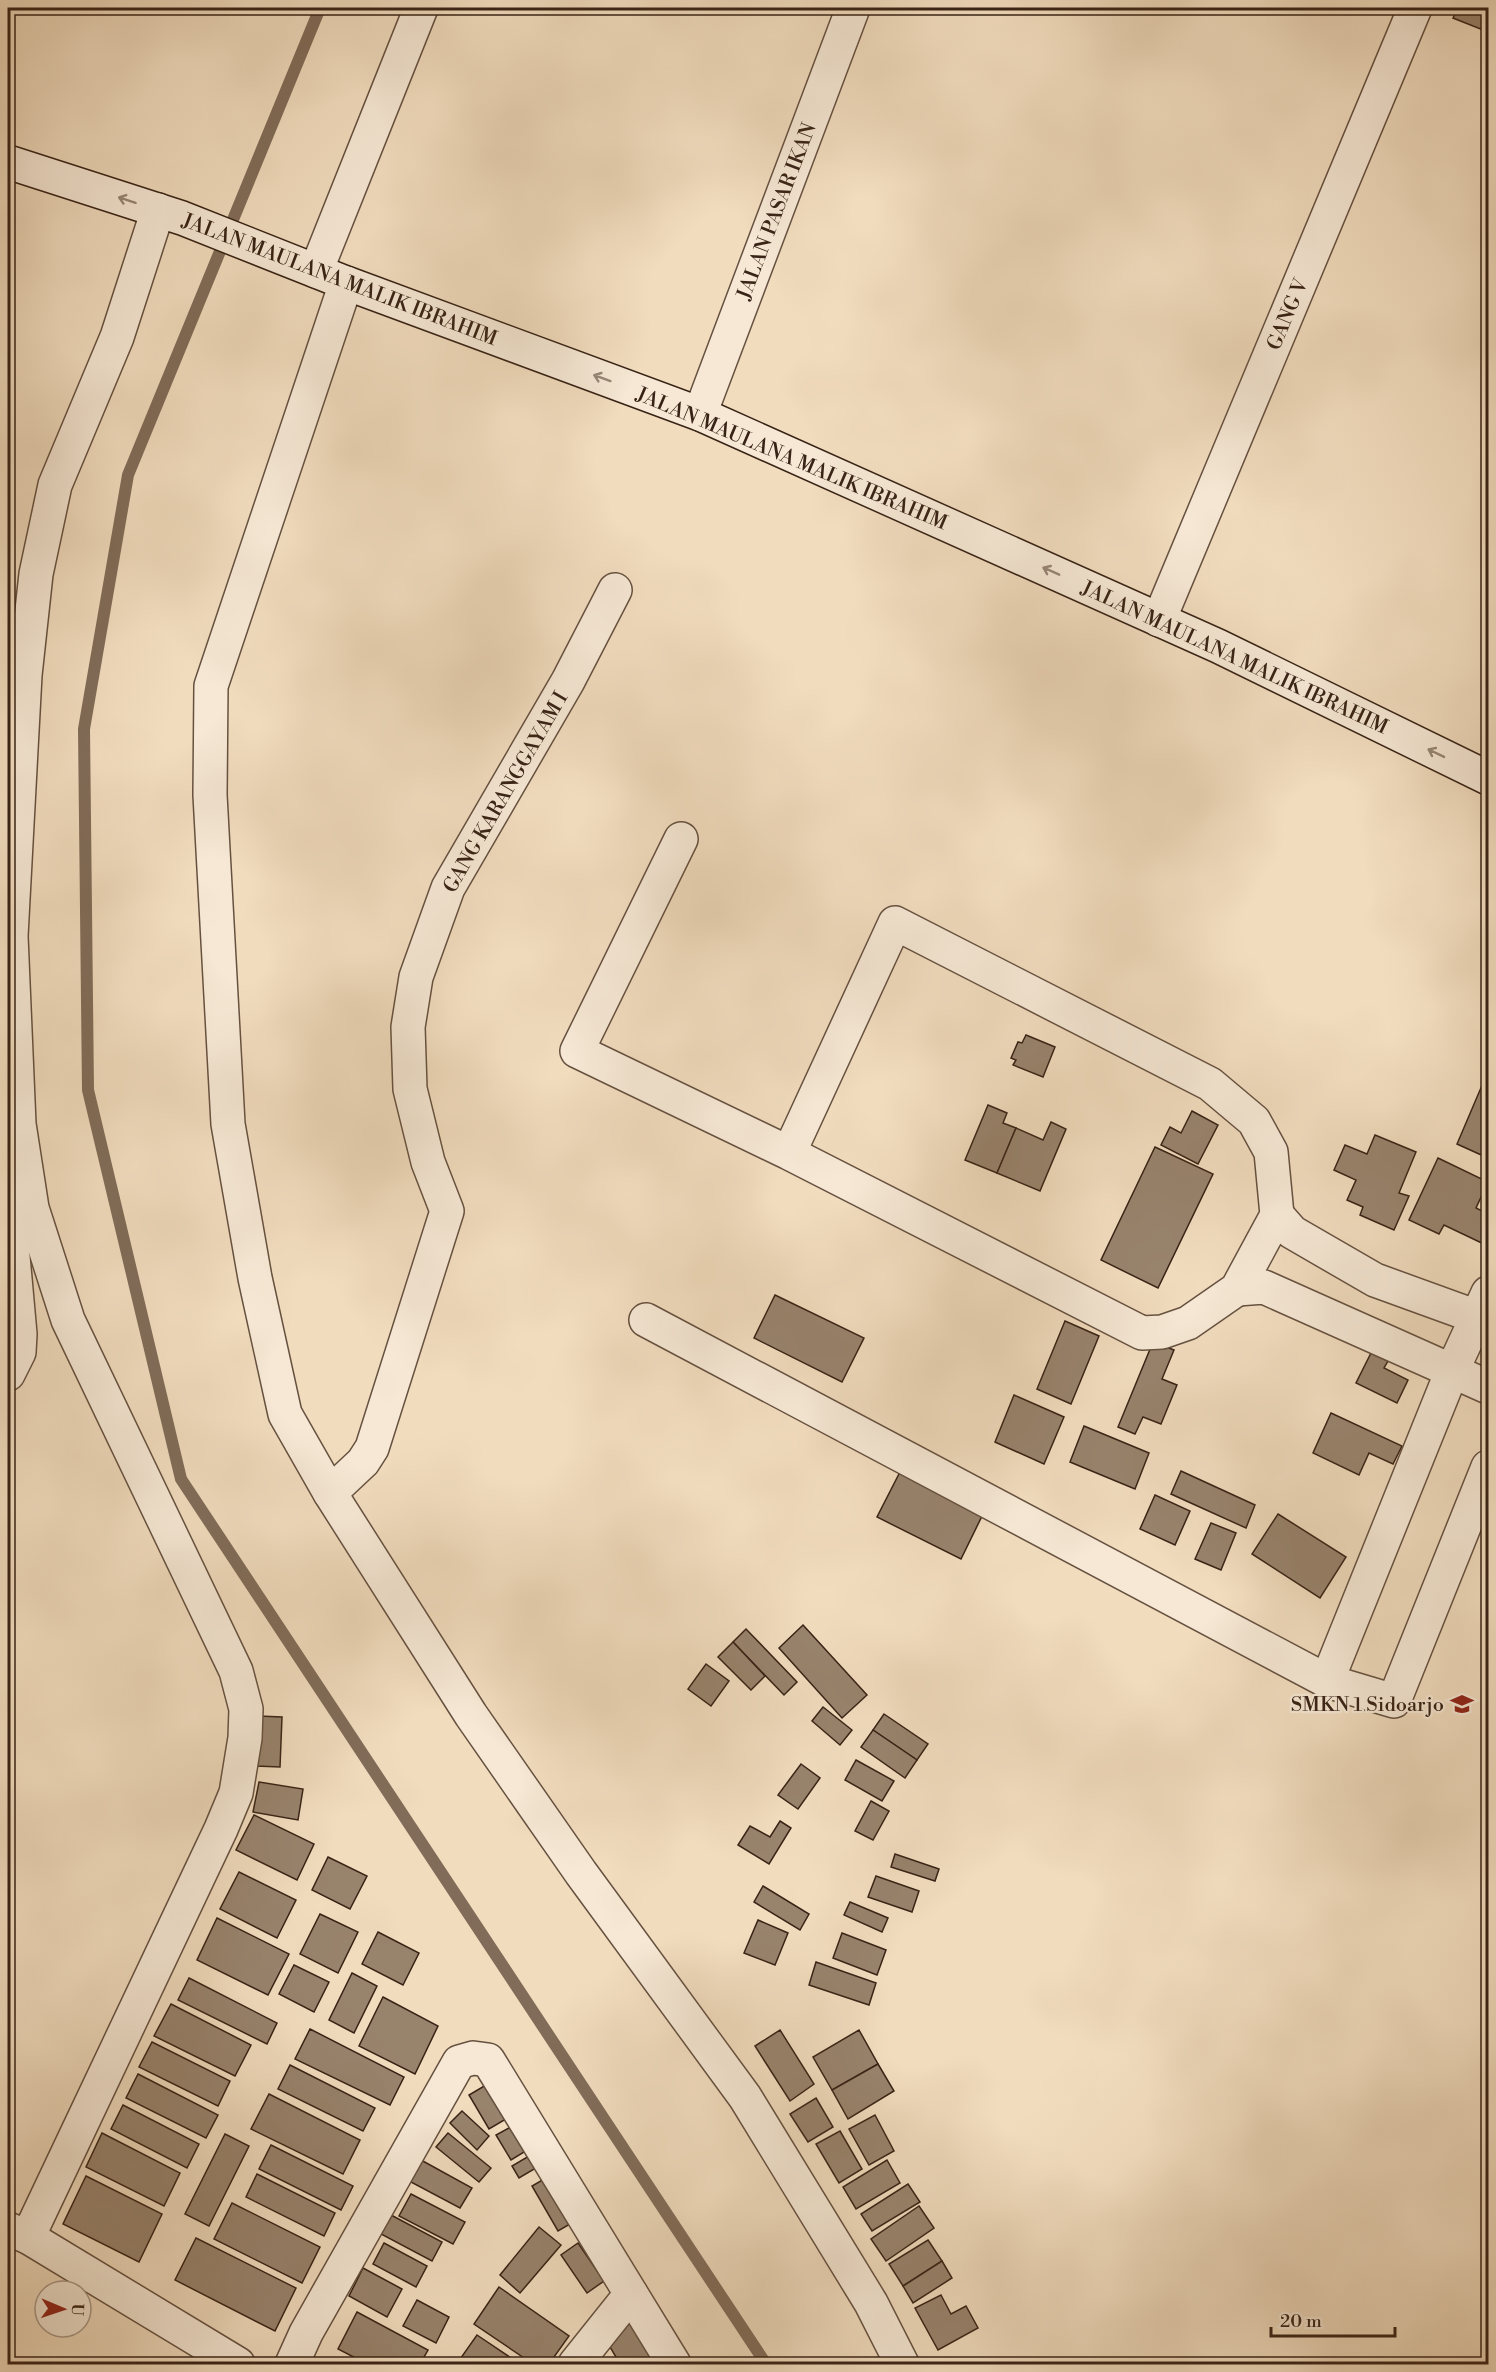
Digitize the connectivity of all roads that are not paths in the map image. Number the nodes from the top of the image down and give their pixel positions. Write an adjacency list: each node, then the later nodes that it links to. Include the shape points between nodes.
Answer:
1 (420, 8): 6 (street)
2 (853, 8): 8 (street, JALAN PASAR IKAN)
3 (1415, 8): 10 (street, GANG V)
4 (8, 162): 5 (street, JALAN MAULANA MALIK IBRAHIM, one-way to 4)
5 (170, 214): 6 (street, JALAN MAULANA MALIK IBRAHIM); 14 (street, via 55,485 36,574 25,675 11,936 19,1124)
6 (312, 270): 7 (street, JALAN MAULANA MALIK IBRAHIM)
7 (346, 283): 8 (street, JALAN MAULANA MALIK IBRAHIM, one-way to 7); 23 (street, via 211,686 210,795 228,1124 255,1278 285,1414)
8 (700, 414): 10 (street, JALAN MAULANA MALIK IBRAHIM, one-way to 8)
9 (615, 590): 23 (street, GANG KARANGGAYAM I, via 568,681 448,888 416,977 408,1027 410,1089 428,1162 447,1210 372,1448)
10 (1159, 620): 11 (street, JALAN MAULANA MALIK IBRAHIM, one-way to 10)
11 (1488, 778)
12 (681, 839): 13 (street, via 577,1051)
13 (789, 1153): 15 (street, via 895,923 1210,1084 1254,1121 1271,1152); 16 (street, via 1142,1333 1162,1332 1188,1323)
14 (16, 1204): 20 (street, via 20,1334 19,1352); 25 (street, via 236,1671 246,1709 236,1793)
15 (1277, 1215): 16 (street); 17 (street, via 1292,1232 1376,1280)
16 (1237, 1289): 19 (street, via 1264,1287)
17 (1485, 1310): 19 (street)
18 (646, 1320): 24 (street)
19 (1452, 1371): 21 (street); 24 (street)
20 (8, 1374)
21 (1488, 1387)
22 (1488, 1467): 24 (street, via 1394,1701)
23 (330, 1493): 31 (street, via 471,1715 745,2097 871,2303)
24 (1327, 1681)
25 (18, 2233): 27 (street)
26 (631, 2294): 28 (street, via 488,2060 473,2058 459,2062 306,2332); 29 (street); 30 (street)
27 (238, 2364)
28 (292, 2364)
29 (575, 2364)
30 (674, 2364)
31 (902, 2364)

